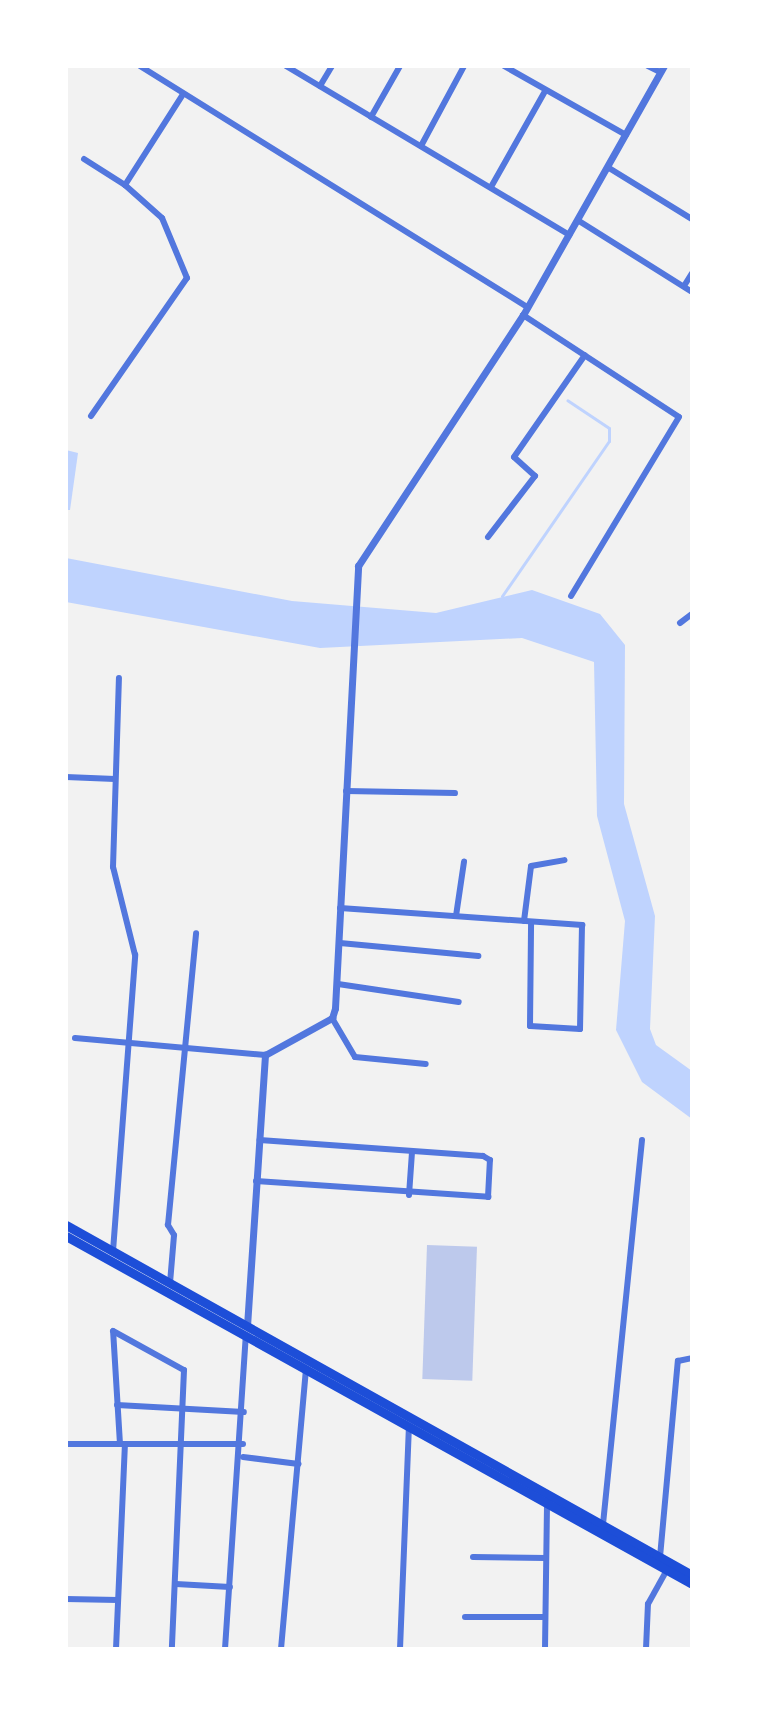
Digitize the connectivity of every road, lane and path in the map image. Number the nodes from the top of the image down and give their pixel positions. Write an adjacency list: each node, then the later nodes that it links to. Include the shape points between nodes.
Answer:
1 (140, 66): 11 (street)
2 (286, 66): 9 (street)
3 (332, 66): 9 (street)
4 (400, 66): 12 (street)
5 (464, 66): 14 (street)
6 (504, 66): 10 (street)
7 (648, 66): 8 (street)
8 (662, 69): 13 (street)
9 (320, 86): 12 (street)
10 (545, 91): 13 (street); 18 (street)
11 (182, 96): 17 (street); 25 (street)
12 (371, 117): 14 (street)
13 (627, 136): 16 (street)
14 (421, 146): 18 (street)
15 (84, 159): 17 (street)
16 (609, 168): 19 (street); 20 (street)
17 (125, 185): 27 (street, via 162,218 187,278)
18 (491, 187): 21 (street)
19 (692, 219)
20 (579, 221): 21 (street); 23 (street)
21 (570, 235): 25 (street)
22 (692, 273): 23 (street)
23 (684, 286): 24 (street)
24 (692, 292)
25 (525, 311): 26 (street); 35 (street, via 369,540 355,601)
26 (585, 355): 28 (street, via 514,457 535,476); 29 (street, via 679,421)
27 (91, 416)
28 (488, 537)
29 (571, 596)
30 (692, 614): 31 (street)
31 (680, 623)
32 (119, 678): 34 (street)
33 (66, 777): 34 (street)
34 (115, 779): 49 (street, via 113,867 135,955)
35 (346, 791): 36 (street); 39 (street)
36 (455, 793)
37 (564, 860): 41 (street, via 531,866)
38 (464, 862): 40 (street)
39 (340, 908): 40 (street); 43 (street)
40 (456, 916): 41 (street)
41 (527, 922): 41 (street, via 584,927 580,1029 530,1026)
42 (196, 933): 50 (street)
43 (340, 943): 44 (street); 45 (street)
44 (478, 956)
45 (338, 984): 46 (street); 47 (street)
46 (459, 1002)
47 (332, 1018): 51 (street); 52 (street, via 355,1057)
48 (75, 1038): 49 (street)
49 (129, 1040): 50 (street); 60 (street)
50 (186, 1046): 51 (street); 61 (street, via 168,1225 174,1235)
51 (265, 1055): 53 (street)
52 (426, 1064)
53 (260, 1140): 55 (street); 56 (street)
54 (642, 1140): 77 (street)
55 (412, 1152): 57 (street); 57 (street, via 489,1158 488,1197)
56 (256, 1181): 57 (street); 62 (street)
57 (409, 1195)
58 (66, 1225): 60 (main road)
59 (66, 1236): 62 (main road)
60 (113, 1251): 61 (main road)
61 (170, 1283): 62 (main road)
62 (246, 1331): 64 (main road); 67 (street)
63 (692, 1358): 79 (street, via 678,1361)
64 (307, 1364): 68 (main road); 69 (main road); 75 (street)
65 (117, 1405): 66 (street); 66 (street, via 113,1331 184,1367); 72 (street)
66 (183, 1405): 67 (street); 70 (street)
67 (244, 1412): 73 (street)
68 (409, 1415): 69 (street); 76 (main road)
69 (409, 1426): 76 (main road); 94 (street)
70 (183, 1443): 72 (street); 73 (street); 83 (street)
71 (66, 1444): 72 (street)
72 (122, 1444): 87 (street)
73 (243, 1444): 74 (street)
74 (243, 1457): 75 (street); 85 (street)
75 (299, 1464): 93 (street)
76 (547, 1498): 77 (main road); 80 (street); 81 (main road)
77 (603, 1524): 79 (main road)
78 (473, 1557): 80 (street)
79 (660, 1557): 81 (main road)
80 (546, 1558): 89 (street)
81 (669, 1567): 82 (main road); 84 (main road); 96 (street, via 648,1604)
82 (692, 1575)
83 (176, 1584): 85 (street); 91 (street)
84 (692, 1584)
85 (230, 1587): 92 (street)
86 (66, 1599): 87 (street)
87 (118, 1600): 90 (street)
88 (465, 1617): 89 (street)
89 (545, 1617): 95 (street)
90 (116, 1649)
91 (172, 1649)
92 (225, 1649)
93 (281, 1649)
94 (400, 1649)
95 (545, 1649)
96 (646, 1649)

